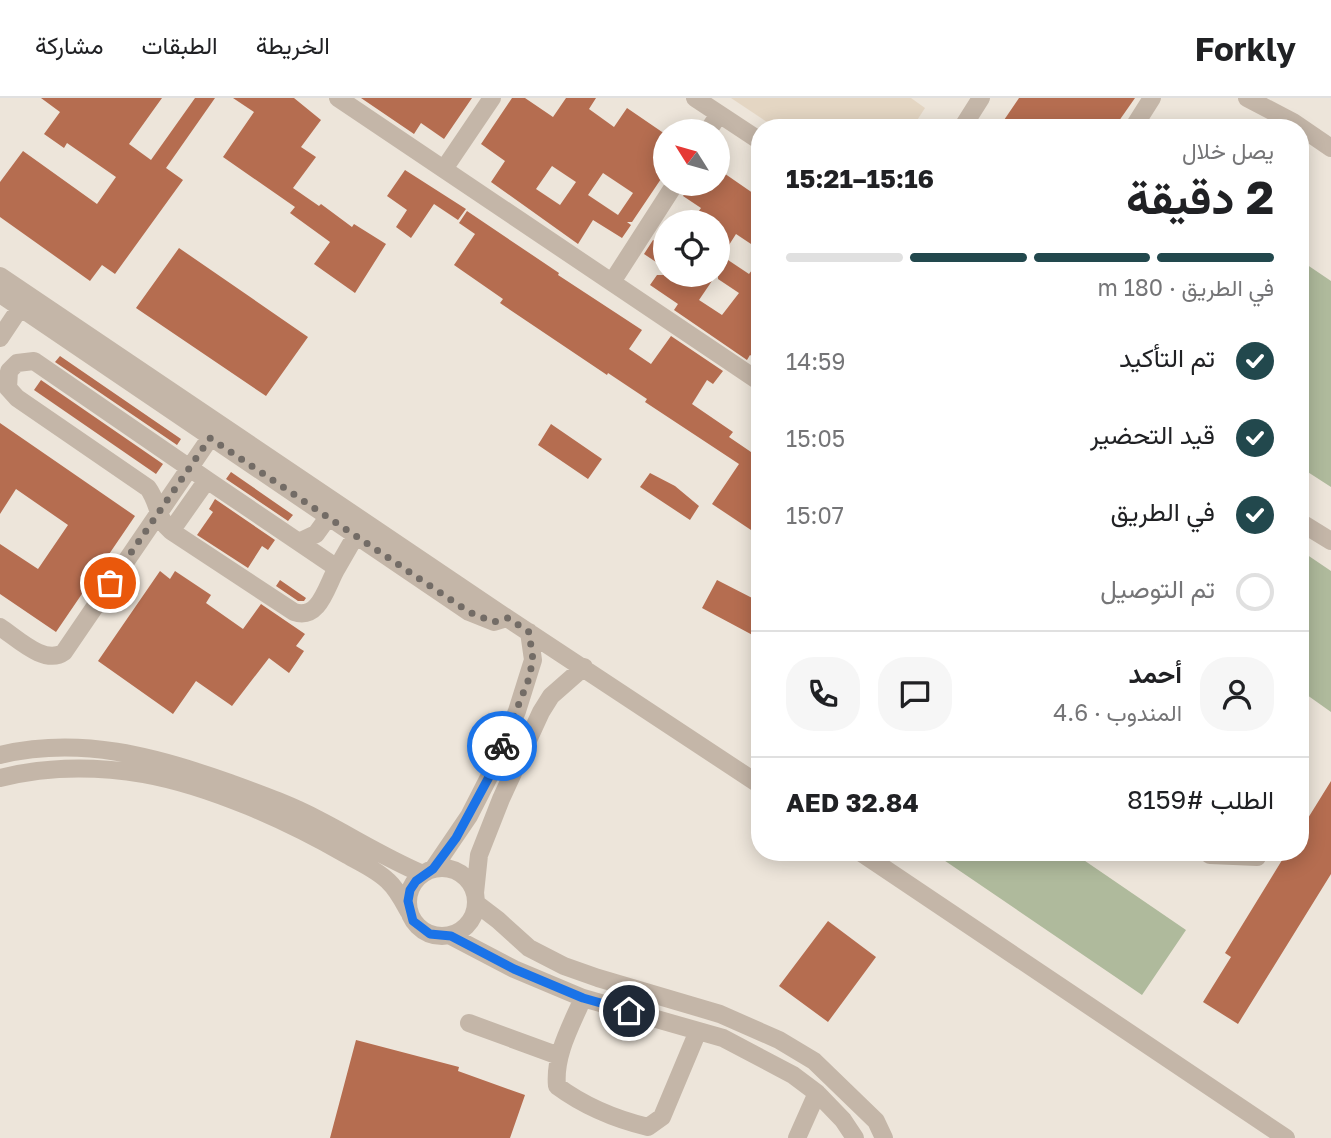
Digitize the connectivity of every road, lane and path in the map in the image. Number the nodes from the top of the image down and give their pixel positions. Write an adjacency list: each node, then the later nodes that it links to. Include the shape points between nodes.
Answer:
1 (338, 98): 15 (street)
2 (492, 98): 15 (street)
3 (695, 98): 7 (street)
4 (981, 98): 9 (street)
5 (1152, 98): 10 (street)
6 (1247, 98): 11 (street)
7 (719, 114): 8 (street); 13 (street)
8 (716, 119)
9 (970, 119)
10 (1139, 119)
11 (1287, 119)
12 (1309, 133): 14 (street)
13 (751, 135)
14 (1331, 148)
15 (444, 169): 18 (street)
16 (667, 196): 18 (street)
17 (0, 276): 26 (street)
18 (612, 282): 22 (street)
19 (0, 294): 20 (street)
20 (20, 308): 21 (street); 23 (street)
21 (0, 338)
22 (751, 376)
23 (210, 438): 24 (street); 26 (street)
24 (190, 467): 25 (street); 27 (street); 27 (street, via 34,361 17,363 9,371 11,393 142,483 153,495)
25 (207, 480): 30 (street); 32 (street)
26 (333, 510): 28 (street); 32 (street, via 316,534)
27 (158, 513): 30 (street); 34 (street, via 61,655 46,656)
28 (360, 528): 33 (street); 35 (street)
29 (1309, 528): 31 (street)
30 (172, 531): 33 (street, via 299,614 315,609)
31 (1331, 541)
32 (299, 542): 33 (street)
33 (337, 568)
34 (0, 627)
35 (529, 632): 36 (street); 41 (street, via 533,660 517,711 469,816)
36 (584, 667): 39 (street); 42 (street, via 551,696 541,712 479,855)
37 (0, 755): 41 (street, via 44,747 92,748 155,759 267,797 397,863)
38 (0, 778): 43 (street, via 68,768 174,780 316,836 386,879)
39 (751, 779)
40 (873, 861): 53 (street)
41 (428, 872): 42 (street, via 454,870 471,883); 43 (street, via 410,890)
42 (476, 898): 44 (street, via 469,924); 52 (street, via 529,948 564,966 720,1014 779,1040 814,1061 876,1121)
43 (409, 912): 44 (street, via 421,929)
44 (451, 936): 45 (street)
45 (583, 998): 47 (street); 48 (street)
46 (469, 1023): 48 (street)
47 (698, 1031): 48 (street, via 662,1117 648,1127 574,1099 557,1087); 49 (street, via 723,1038)
48 (559, 1056)
49 (817, 1093): 50 (street); 51 (street)
50 (797, 1138)
51 (855, 1138)
52 (884, 1138)
53 (1286, 1138)

